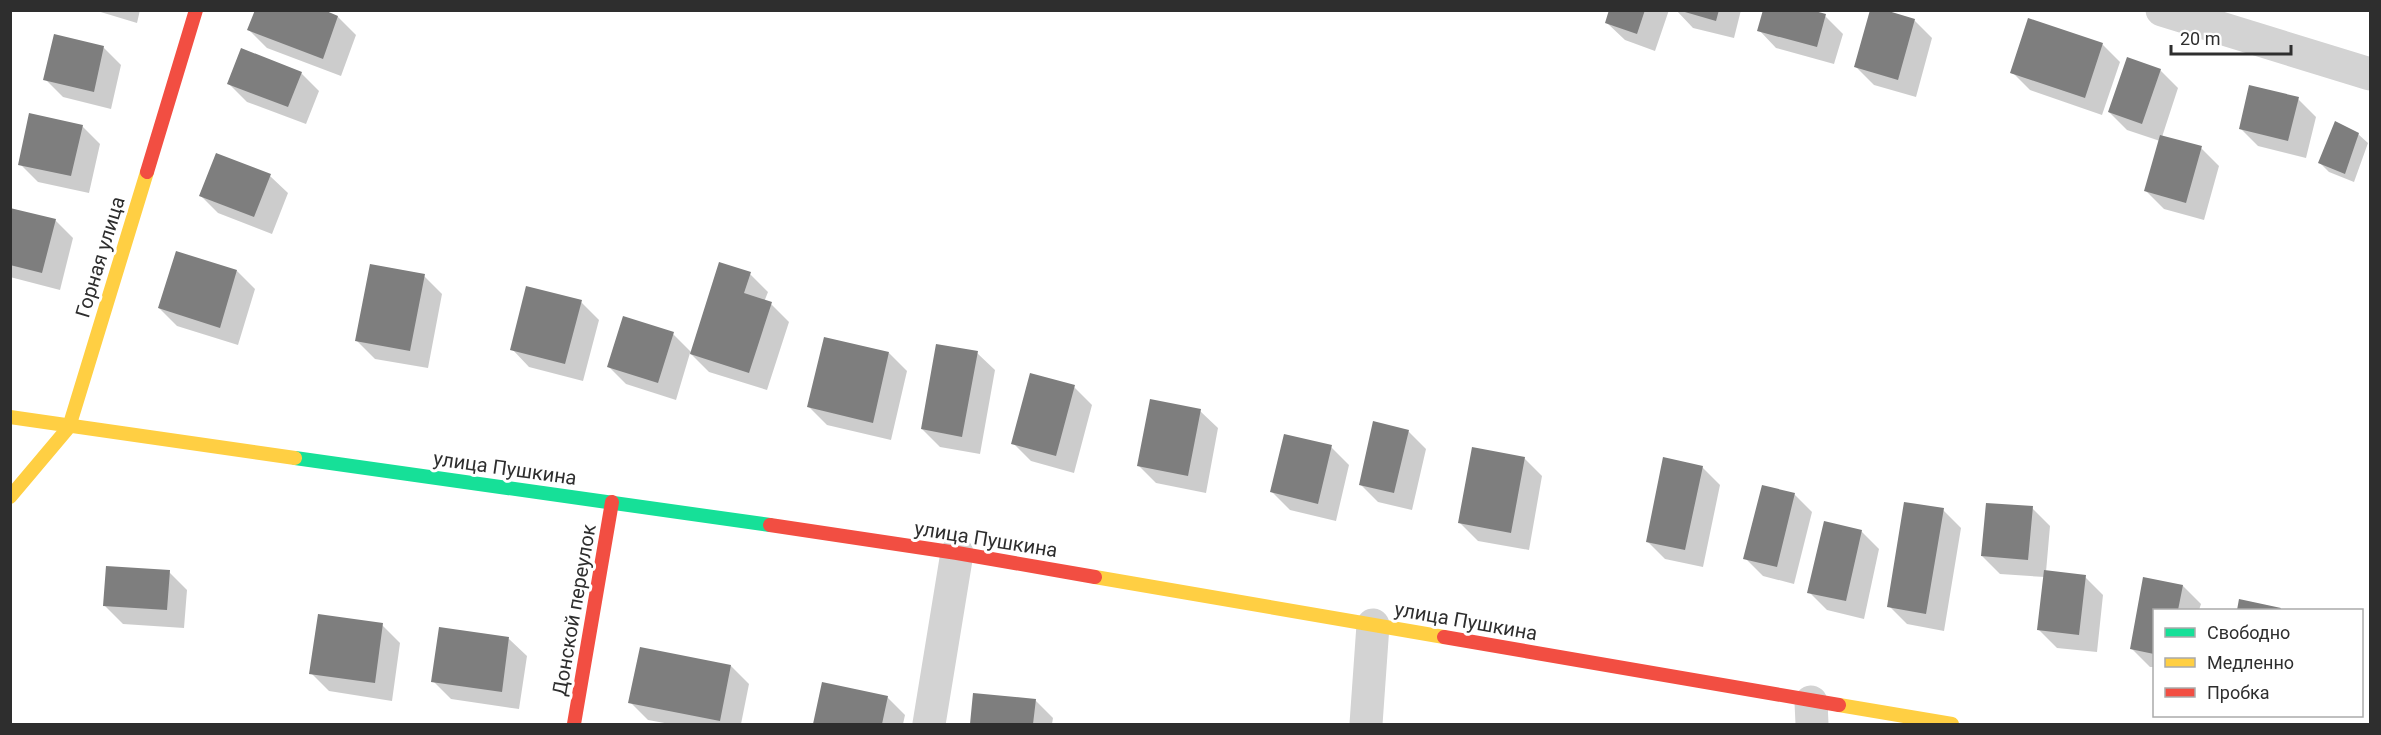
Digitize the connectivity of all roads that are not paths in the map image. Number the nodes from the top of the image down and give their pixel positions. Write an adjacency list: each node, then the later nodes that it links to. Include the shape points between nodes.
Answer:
1 (196, 10): 5 (main road, Горная улица)
2 (2162, 10): 3 (street)
3 (2370, 74)
4 (10, 417): 5 (main road, улица Пушкина)
5 (69, 427): 6 (main road, Горная улица); 7 (main road, улица Пушкина)
6 (10, 498)
7 (612, 502): 8 (main road, улица Пушкина); 11 (main road, Донской переулок)
8 (957, 554): 9 (main road, улица Пушкина); 12 (street)
9 (1373, 625): 10 (main road, улица Пушкина); 13 (street)
10 (1811, 713): 14 (main road, улица Пушкина)
11 (574, 724)
12 (929, 724)
13 (1366, 724)
14 (1952, 724)

